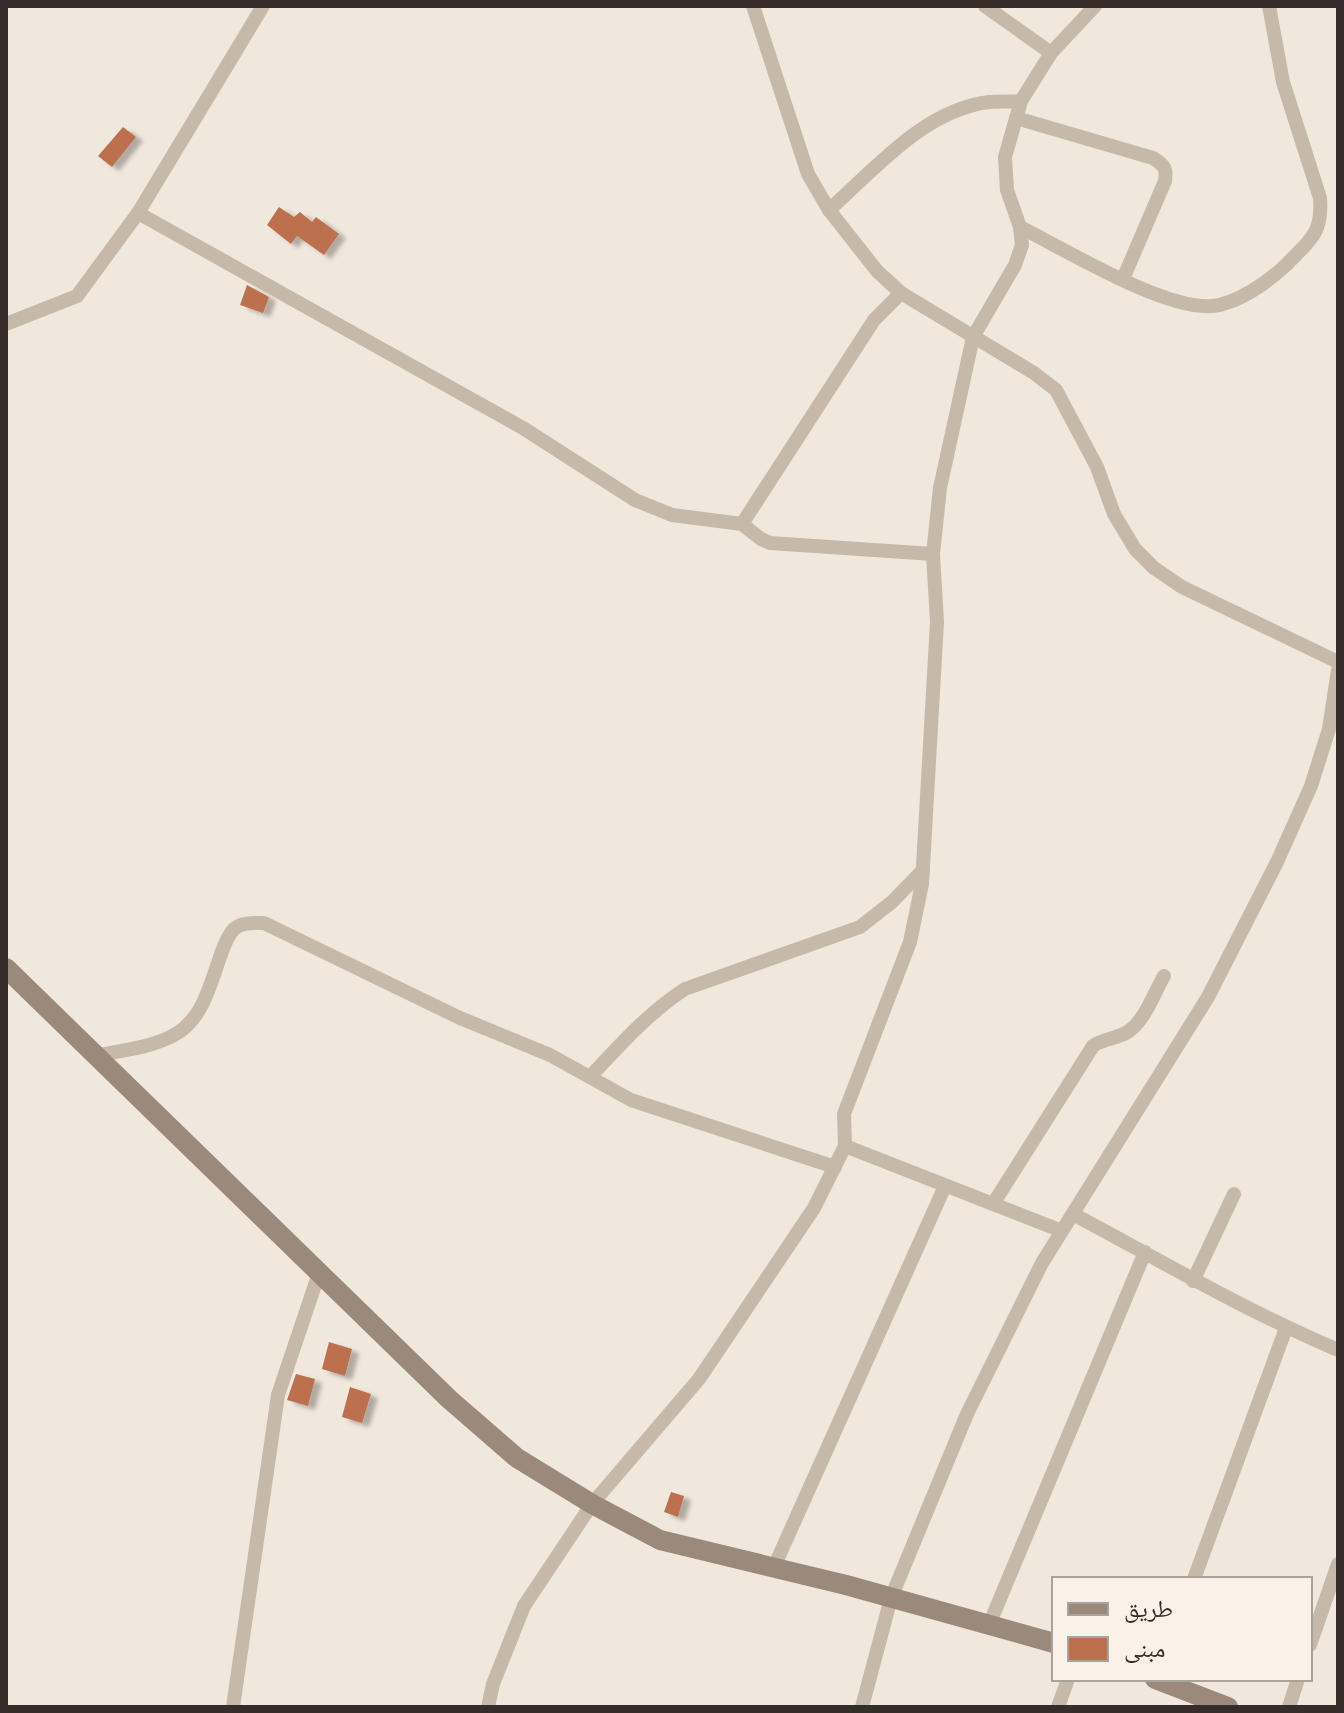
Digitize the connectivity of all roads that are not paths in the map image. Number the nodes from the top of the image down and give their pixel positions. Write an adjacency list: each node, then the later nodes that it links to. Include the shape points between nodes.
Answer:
1 (263, 6): 11 (street)
2 (985, 6): 6 (street)
3 (1095, 6): 7 (street)
4 (1269, 6): 13 (street, via 1283,82 1320,198 1322,217 1316,234 1279,272 1244,295 1214,306 1185,305)
5 (757, 7): 10 (street, via 808,174)
6 (1003, 11): 7 (street)
7 (1051, 53): 8 (street)
8 (1021, 101): 9 (street); 10 (street, via 987,102 918,131)
9 (1016, 118): 12 (street, via 1005,157 1007,190); 13 (street, via 1153,158 1167,170)
10 (829, 210): 14 (street)
11 (138, 213): 15 (street, via 77,296); 17 (street, via 523,428 635,500 672,515)
12 (1020, 227): 13 (street); 16 (street, via 1022,245 1015,265)
13 (1123, 279)
14 (901, 293): 16 (street); 17 (street, via 874,320)
15 (6, 324)
16 (973, 337): 18 (street, via 940,488); 19 (street, via 1056,390 1097,467 1114,514 1154,568 1182,587)
17 (742, 524): 18 (street, via 770,543)
18 (933, 554): 21 (street, via 937,622)
19 (1338, 662)
20 (1338, 670): 31 (street, via 1329,729 1311,786 1277,862 1208,997)
21 (923, 870): 25 (street, via 860,927 685,989 638,1025); 26 (street, via 910,942 844,1114)
22 (6, 968): 24 (street)
23 (1164, 976): 30 (street, via 1130,1030 1093,1046)
24 (96, 1056): 25 (street, via 180,1032 206,996 234,930 264,923); 34 (street)
25 (590, 1077): 27 (street, via 663,1113)
26 (845, 1146): 27 (street); 28 (street)
27 (835, 1167): 38 (street, via 814,1208 699,1379)
28 (945, 1186): 30 (street); 40 (street)
29 (1234, 1194): 35 (street)
30 (993, 1204): 32 (street)
31 (1073, 1214): 32 (street); 33 (street)
32 (1062, 1231): 42 (street, via 967,1414)
33 (1145, 1252): 35 (street); 43 (street)
34 (319, 1273): 38 (street, via 517,1458); 50 (street, via 278,1395)
35 (1193, 1281): 36 (street)
36 (1286, 1328): 37 (street); 41 (street)
37 (1338, 1350)
38 (592, 1504): 40 (street, via 660,1540); 51 (street, via 524,1606)
39 (1338, 1564): 44 (street)
40 (774, 1567): 42 (street)
41 (1195, 1577)
42 (891, 1598): 43 (street); 52 (street)
43 (989, 1625): 45 (street)
44 (1312, 1639)
45 (1052, 1642)
46 (1067, 1681): 53 (street)
47 (1160, 1681): 49 (street)
48 (1297, 1681): 55 (street)
49 (1185, 1699): 54 (street)
50 (233, 1707)
51 (488, 1707)
52 (862, 1707)
53 (1058, 1707)
54 (1228, 1707)
55 (1289, 1707)

